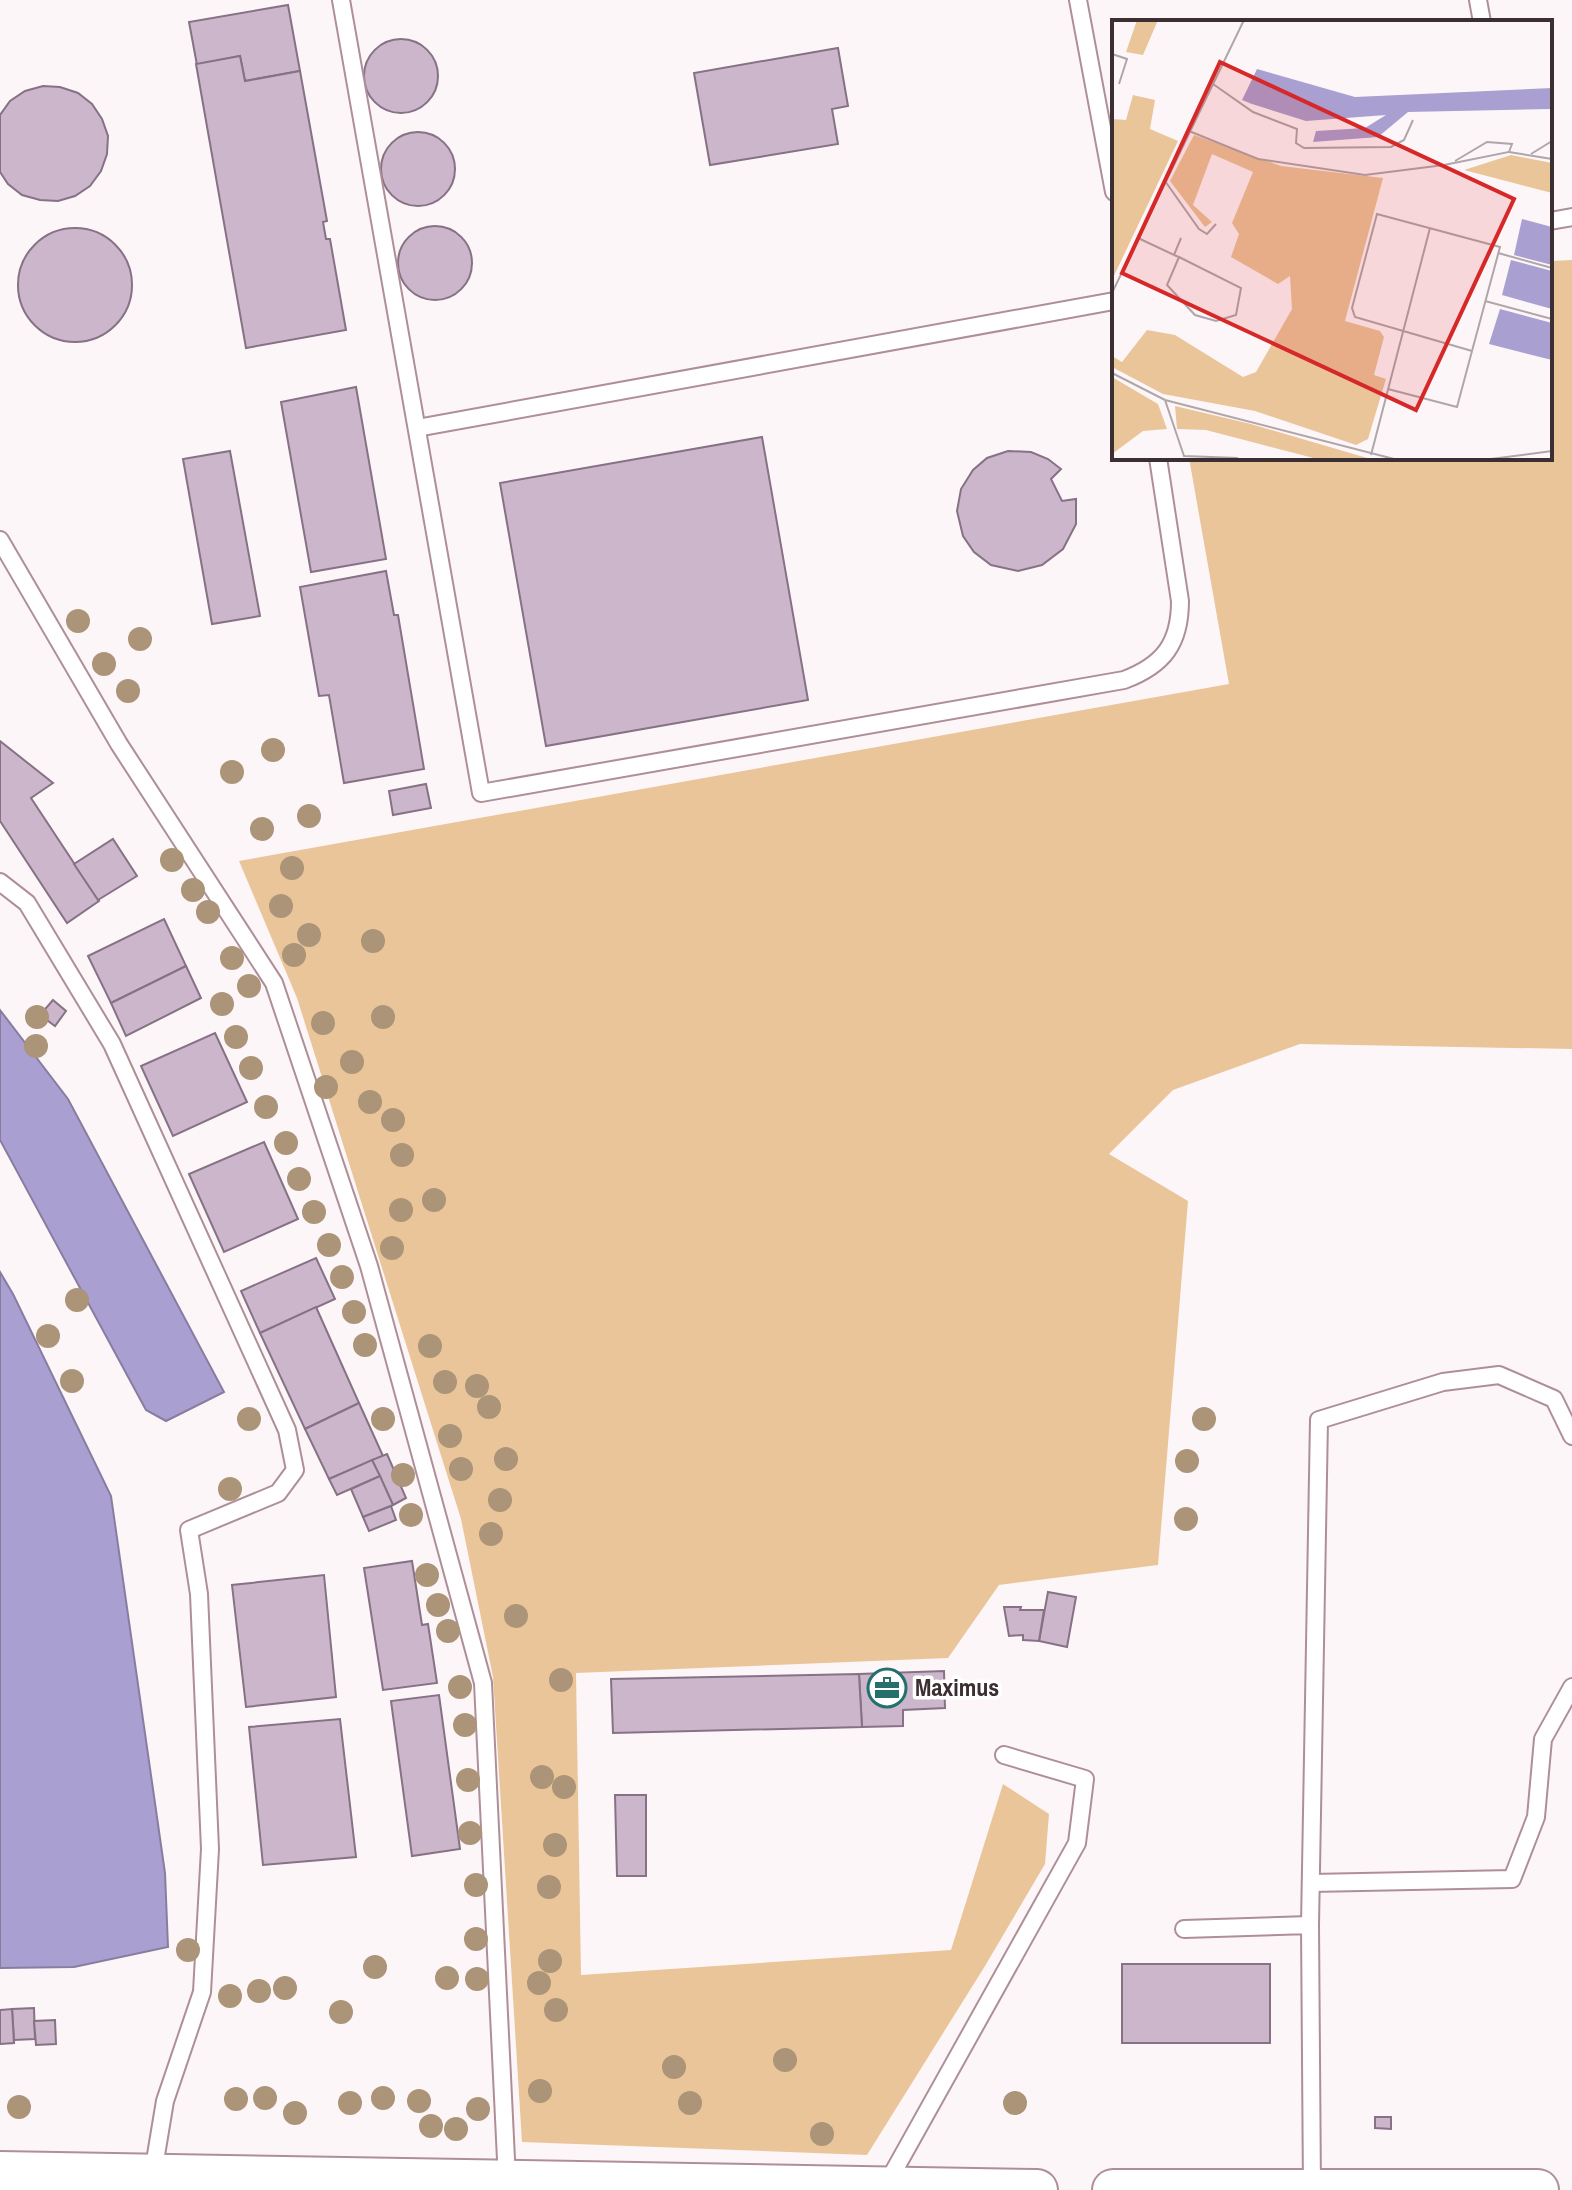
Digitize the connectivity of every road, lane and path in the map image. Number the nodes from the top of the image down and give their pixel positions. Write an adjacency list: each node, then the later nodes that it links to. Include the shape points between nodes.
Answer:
1 (341, 0): 9 (lane)
2 (1078, 0): 5 (lane)
3 (1478, 0): 4 (lane)
4 (1482, 20)
5 (1112, 181)
6 (1572, 217): 7 (lane)
7 (1552, 221)
8 (1112, 301): 9 (lane)
9 (417, 428): 10 (lane, via 481,793 1143,673 1166,652 1180,621)
10 (1158, 460)
11 (0, 540): 21 (lane, via 119,744 274,983 369,1266 483,1683)
12 (0, 882): 20 (lane, via 27,903 112,1044 287,1430 295,1470 278,1493 189,1530 199,1594 209,1865 202,1992 165,2101)
13 (1572, 1436): 16 (lane, via 1554,1399 1499,1375 1443,1382 1319,1420)
14 (1572, 1687): 16 (lane, via 1543,1739 1536,1817 1512,1879)
15 (1004, 1755): 22 (lane, via 1085,1779 1077,1843)
16 (1311, 1883): 17 (lane)
17 (1310, 1925): 18 (lane); 25 (lane)
18 (1184, 1929)
19 (0, 2172): 20 (street)
20 (153, 2173): 21 (street)
21 (507, 2181): 22 (street)
22 (884, 2188): 23 (street)
23 (1037, 2190)
24 (1113, 2190): 25 (street)
25 (1312, 2190): 26 (street)
26 (1538, 2190)

